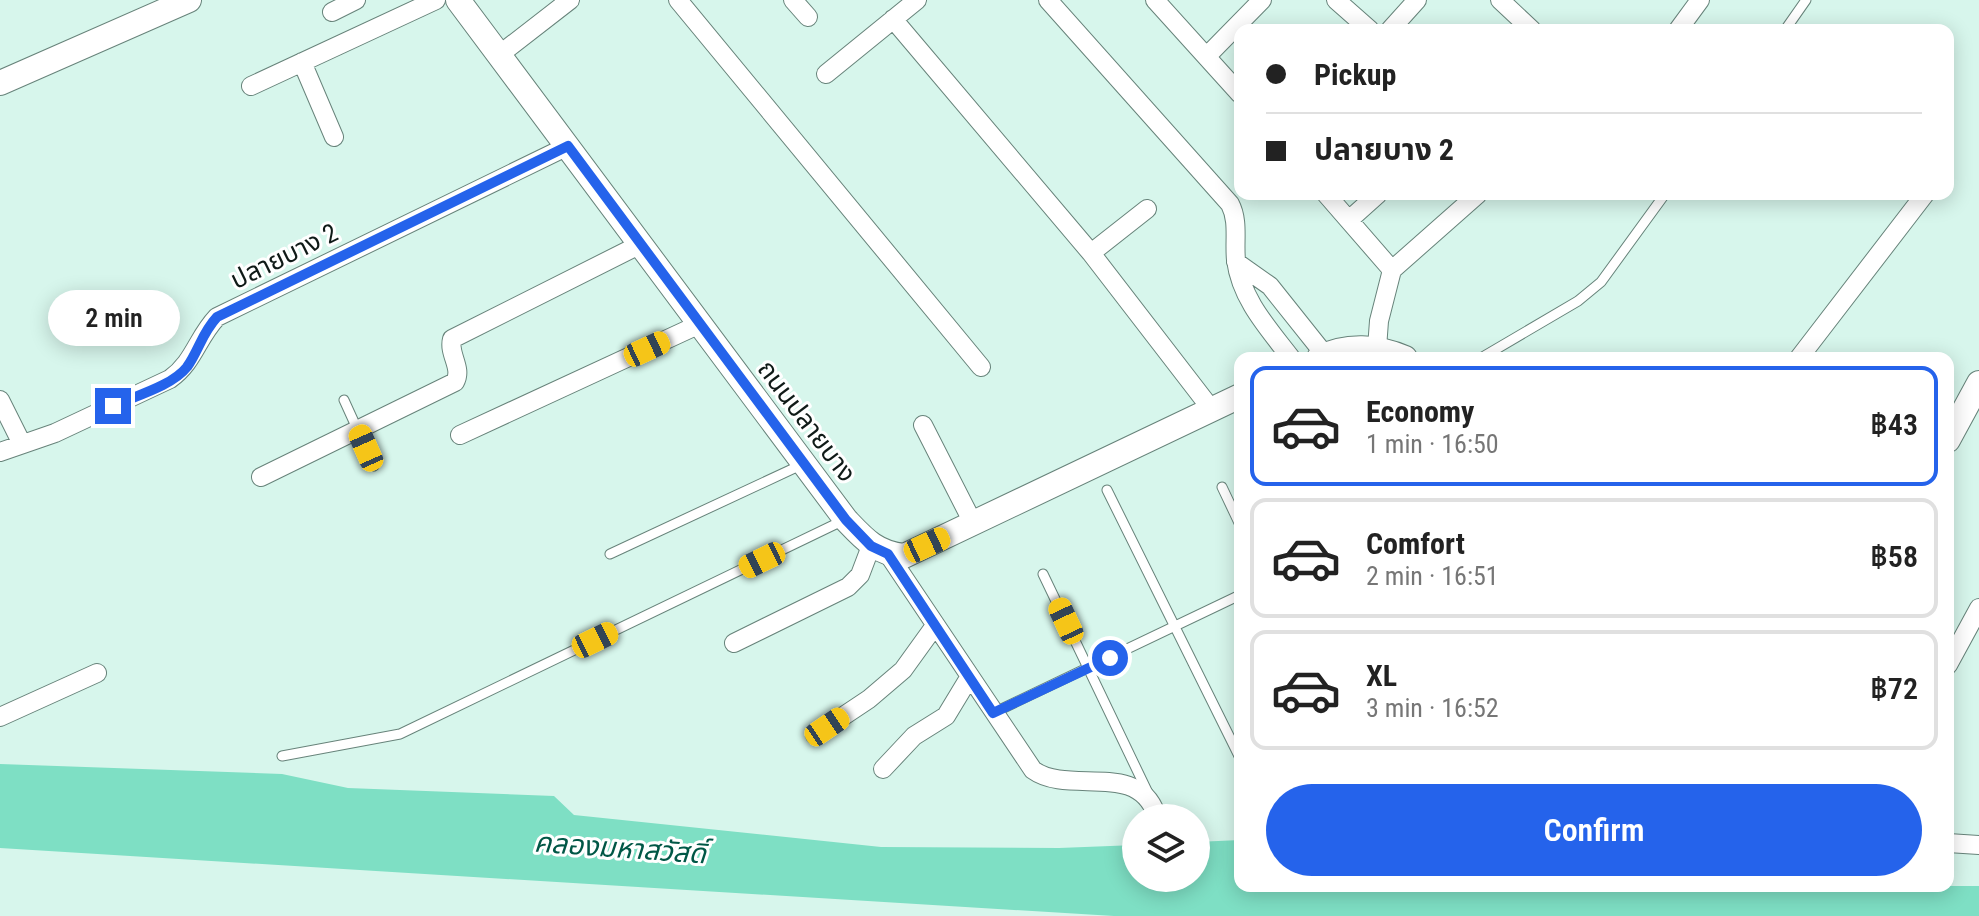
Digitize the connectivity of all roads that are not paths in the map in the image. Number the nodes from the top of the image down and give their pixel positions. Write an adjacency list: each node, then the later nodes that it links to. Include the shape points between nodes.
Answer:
1 (189, 0): 31 (street)
2 (356, 0): 17 (street)
3 (436, 0): 29 (street)
4 (458, 0): 27 (street, ถนนปลายบาง)
5 (570, 0): 27 (street)
6 (678, 0): 55 (street)
7 (793, 0): 18 (street)
8 (917, 0): 19 (street)
9 (1048, 0): 45 (street, via 1230,204)
10 (1155, 0): 28 (street)
11 (1262, 0): 20 (street)
12 (1336, 0): 21 (street)
13 (1417, 0): 22 (street)
14 (1500, 0): 23 (street)
15 (1700, 0): 24 (street)
16 (1806, 0): 25 (lane)
17 (332, 12)
18 (808, 17)
19 (893, 19): 30 (street); 44 (street)
20 (1238, 24)
21 (1363, 24)
22 (1395, 24)
23 (1526, 24)
24 (1682, 24)
25 (1789, 24)
26 (1234, 29): 28 (street)
27 (499, 55): 35 (street, ถนนปลายบาง)
28 (1207, 56): 33 (street)
29 (302, 62): 32 (street); 34 (street)
30 (826, 74)
31 (0, 83)
32 (251, 86)
33 (1234, 87)
34 (334, 137)
35 (568, 146): 43 (street, ถนนปลายบาง); 65 (street, ปลายบาง 2, via 217,317 203,332 186,368 170,379)
36 (1331, 200): 42 (street)
37 (1371, 200): 42 (street)
38 (1471, 200): 46 (street)
39 (1661, 200): 53 (lane, via 1601,282)
40 (1920, 200): 54 (street)
41 (1147, 209): 44 (street)
42 (1349, 220): 46 (street)
43 (641, 244): 47 (street, ถนนปลายบาง); 62 (street, via 452,339 455,382)
44 (1091, 253): 60 (street)
45 (1236, 262): 49 (street, via 1250,304); 50 (street, via 1270,286)
46 (1392, 270): 48 (street)
47 (700, 324): 64 (street); 67 (street, ถนนปลายบาง)
48 (1377, 348): 51 (street); 52 (street)
49 (1286, 352)
50 (1319, 352)
51 (1350, 352)
52 (1388, 352)
53 (1491, 352)
54 (1804, 352)
55 (981, 367)
56 (1979, 383): 63 (street)
57 (1234, 399): 60 (street)
58 (0, 400): 65 (street)
59 (344, 400): 62 (lane)
60 (1212, 410): 74 (street)
61 (923, 425): 74 (street)
62 (358, 429): 68 (lane); 69 (street)
63 (1954, 429)
64 (460, 435)
65 (22, 444): 66 (street, ปลายบาง 2)
66 (0, 452)
67 (804, 464): 73 (street, ถนนปลายบาง); 76 (lane)
68 (374, 466)
69 (261, 477)
70 (1222, 487): 72 (lane)
71 (1107, 490): 80 (lane)
72 (1234, 512)
73 (846, 520): 75 (street, ถนนปลายบาง); 91 (lane, via 400,734)
74 (973, 523): 75 (street, via 904,556)
75 (879, 550): 81 (street); 82 (street, via 848,587)
76 (610, 554)
77 (1043, 574): 84 (lane)
78 (1234, 598): 80 (lane)
79 (1979, 608): 83 (street)
80 (1176, 626): 84 (lane); 90 (lane)
81 (934, 627): 86 (street); 89 (street, via 903,670)
82 (734, 643)
83 (1954, 654)
84 (1088, 668): 87 (lane); 94 (lane)
85 (97, 673): 88 (street)
86 (969, 678): 87 (street); 92 (street, via 946,716 914,736)
87 (993, 713): 93 (street, via 1040,776 1054,781 1108,779 1140,791)
88 (0, 717)
89 (815, 735)
90 (1234, 746)
91 (282, 756)
92 (883, 769)
93 (1151, 804)
94 (1152, 804)
95 (1954, 843): 96 (street)
96 (1979, 845)

